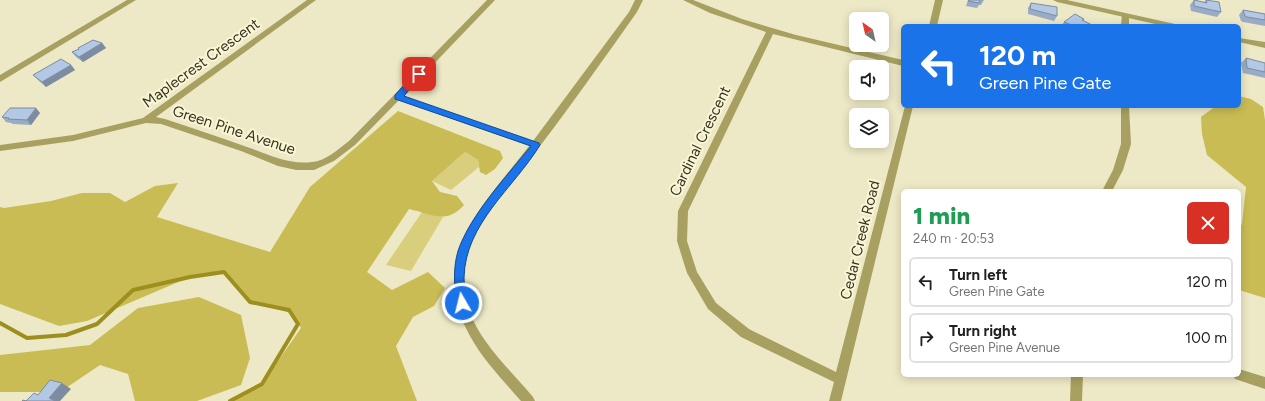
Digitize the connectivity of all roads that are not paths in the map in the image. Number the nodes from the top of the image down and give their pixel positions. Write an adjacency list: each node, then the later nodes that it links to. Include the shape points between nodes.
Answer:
1 (132, 0): 16 (street)
2 (312, 0): 20 (street, Maplecrest Crescent)
3 (490, 0): 17 (street, Green Pine Avenue)
4 (639, 0): 21 (street, via 614,40)
5 (687, 0): 12 (street, via 724,16)
6 (939, 0): 9 (street)
7 (1057, 0): 8 (street)
8 (1125, 15): 10 (street); 11 (street)
9 (933, 24)
10 (1125, 24)
11 (1166, 24)
12 (770, 31): 15 (street); 26 (street, Cardinal Crescent, via 683,211 682,241 692,273 712,306 745,333)
13 (1241, 40): 14 (street)
14 (1265, 45)
15 (901, 63)
16 (0, 79)
17 (398, 97): 20 (street, Green Pine Avenue, via 352,143 331,160 314,166 278,162 162,121); 21 (street)
18 (909, 108): 26 (street, Cedar Creek Road)
19 (1125, 108): 23 (street, via 1126,144 1118,170)
20 (146, 120): 22 (street, Green Pine Avenue, via 73,138)
21 (536, 145): 28 (street, via 481,216 468,238 459,280 463,311 472,333)
22 (0, 148)
23 (1108, 189)
24 (1241, 376): 27 (street)
25 (1076, 377): 30 (street)
26 (841, 380): 29 (street, Cedar Creek Road)
27 (1265, 383)
28 (529, 401)
29 (835, 401)
30 (1076, 401)

